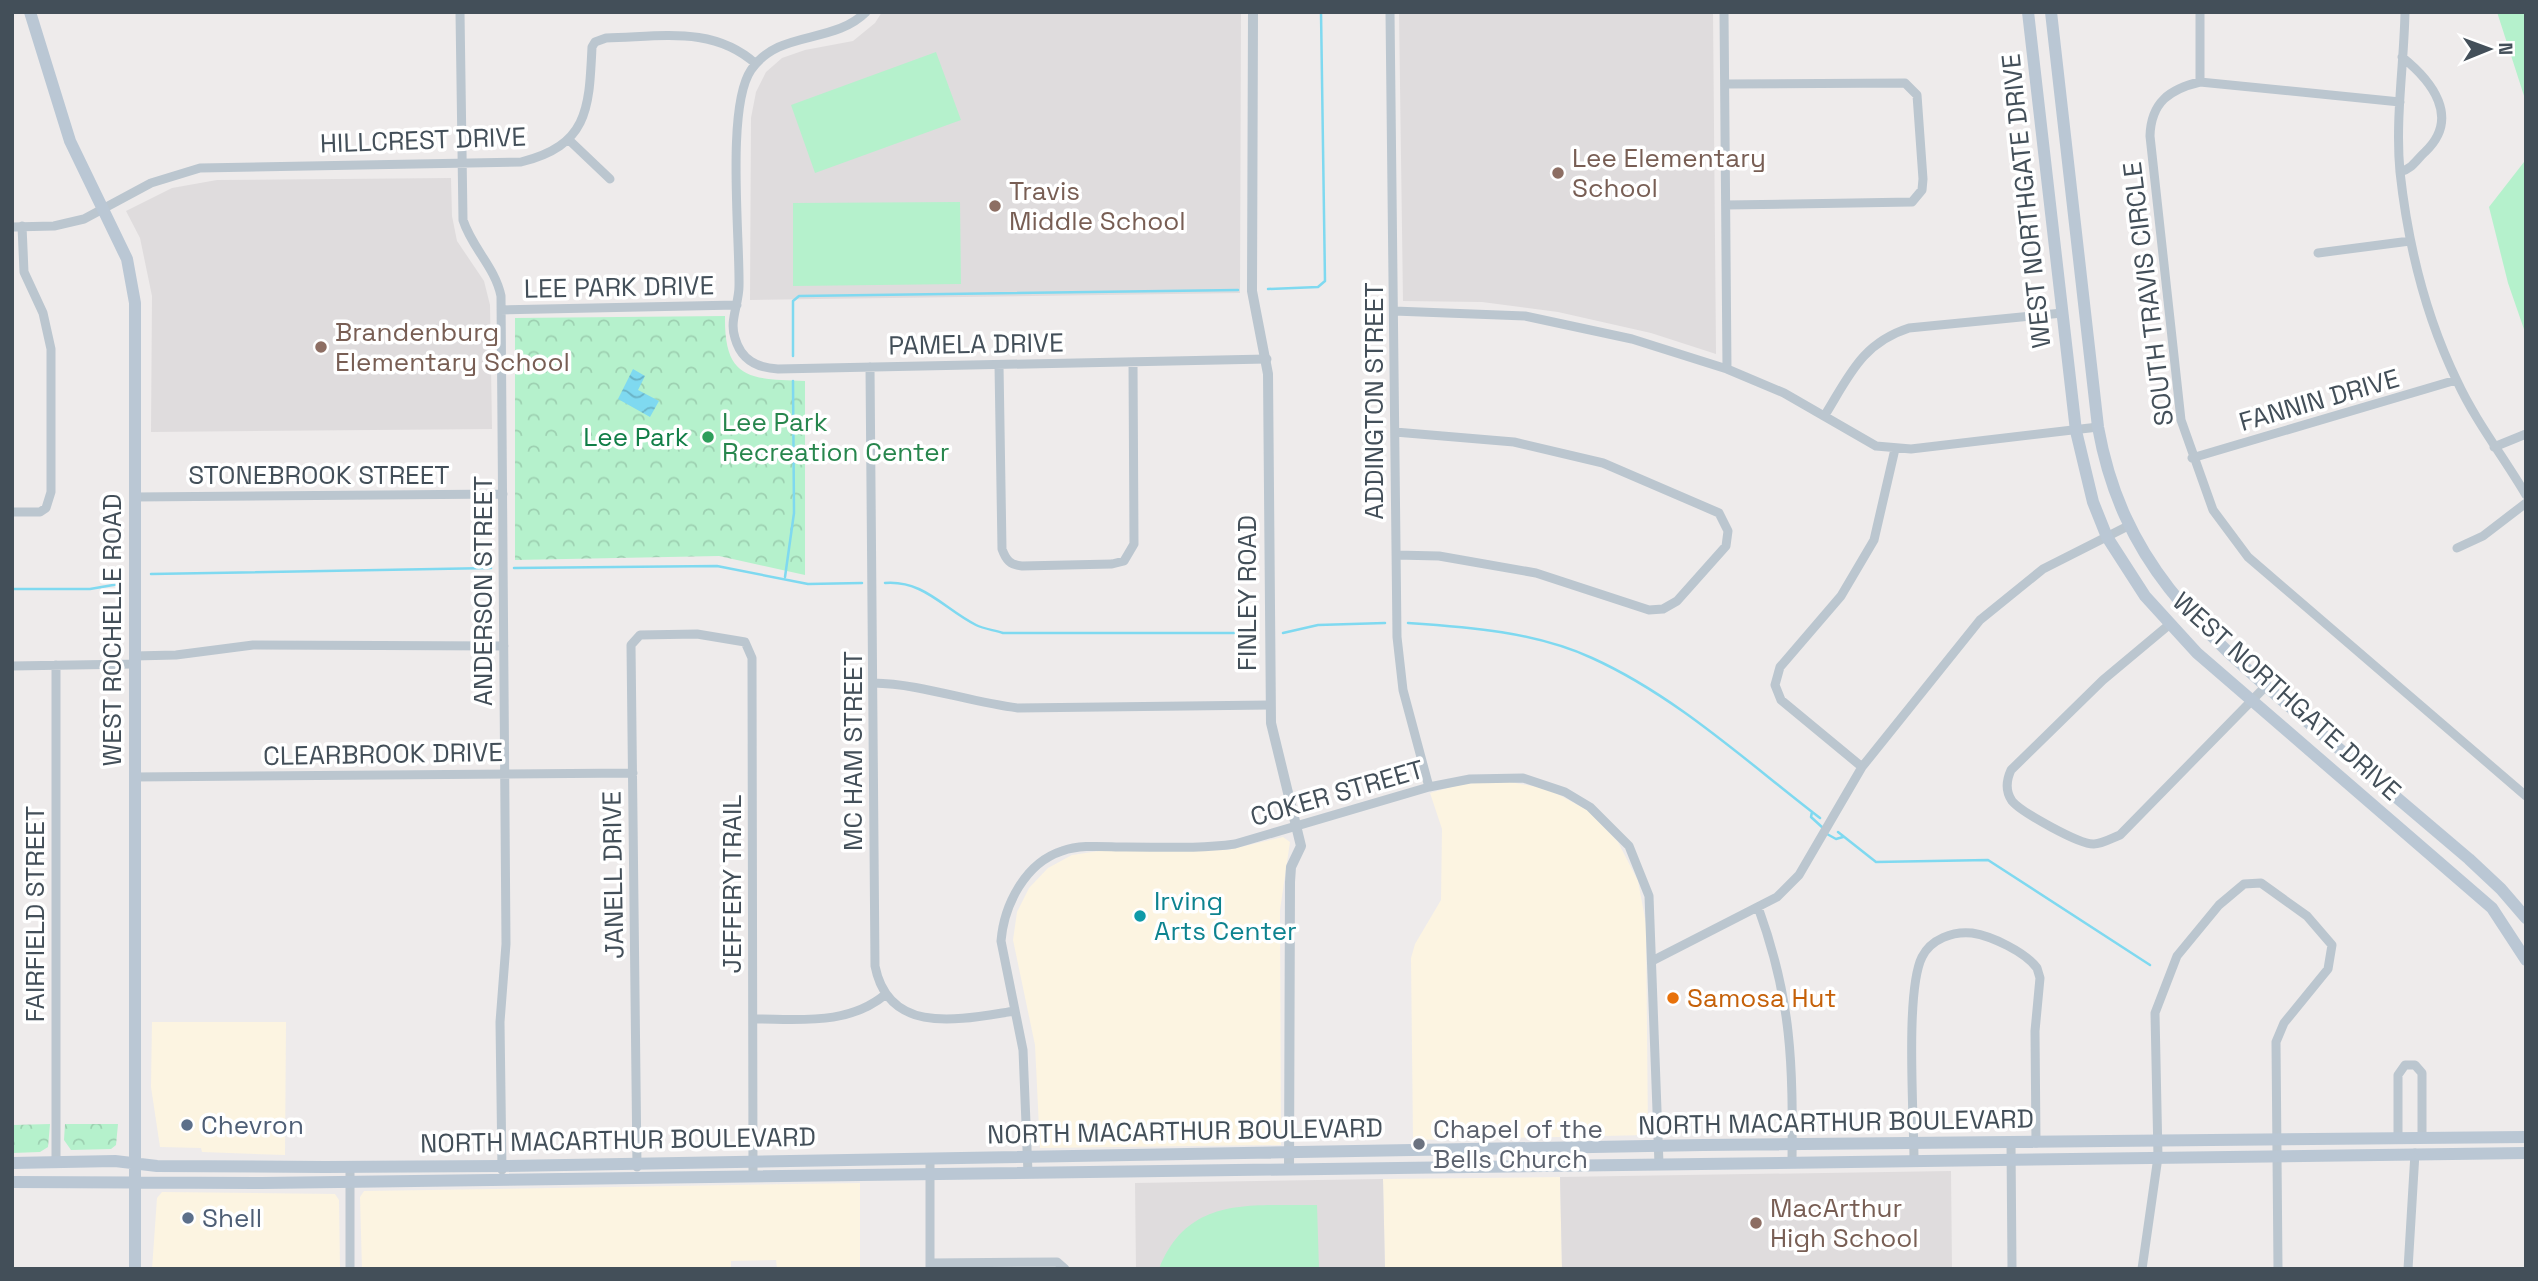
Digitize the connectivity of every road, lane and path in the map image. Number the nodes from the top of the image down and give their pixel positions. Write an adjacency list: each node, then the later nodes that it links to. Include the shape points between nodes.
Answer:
1 (30, 12): 21 (main road, WEST ROCHELLE ROAD, via 57,107)
2 (460, 12): 17 (street, ANDERSON STREET)
3 (866, 12): 12 (street, via 846,28 790,40)
4 (1253, 12): 29 (street, FINLEY ROAD, via 1252,291)
5 (1390, 12): 27 (street, ADDINGTON STREET)
6 (1724, 12): 14 (street)
7 (2028, 12): 28 (main road, WEST NORTHGATE DRIVE)
8 (2051, 12): 36 (main road, WEST NORTHGATE DRIVE)
9 (2200, 12): 13 (street)
10 (2405, 12): 11 (street)
11 (2402, 57): 15 (street); 18 (street, via 2430,83 2441,100 2442,115 2432,145 2409,170)
12 (756, 64): 16 (street, HILLCREST DRIVE, via 732,45 708,37 598,40 592,47 588,105); 25 (street, via 745,81 739,105)
13 (2200, 82): 15 (street, SOUTH TRAVIS CIRCLE); 42 (street, SOUTH TRAVIS CIRCLE, via 2177,87 2165,96 2155,110 2150,136 2181,420)
14 (1725, 84): 20 (street); 20 (street, via 1905,83 1917,95 1922,190 1912,202)
15 (2400, 102): 18 (street)
16 (569, 140): 17 (street, HILLCREST DRIVE, via 544,156 521,162); 19 (street)
17 (461, 164): 21 (street, HILLCREST DRIVE, via 200,168 151,183); 26 (street, ANDERSON STREET, via 463,220 495,278)
18 (2400, 172): 23 (street)
19 (610, 179)
20 (1726, 205): 33 (street)
21 (104, 210): 22 (street, HILLCREST DRIVE, via 72,222); 45 (main road, WEST ROCHELLE ROAD, via 127,259 135,303)
22 (17, 227): 47 (street, via 24,272 43,313 51,349 51,492 40,512)
23 (2410, 241): 24 (street); 34 (street, via 2427,310)
24 (2318, 253)
25 (737, 305): 26 (street, LEE PARK DRIVE); 32 (street, PAMELA DRIVE, via 734,337 754,365 778,369)
26 (501, 310): 43 (street, ANDERSON STREET)
27 (1394, 311): 33 (street, via 1492,313 1552,321 1632,338); 38 (street, ADDINGTON STREET)
28 (2062, 313): 35 (street, via 1909,328 1888,335 1862,357); 37 (main road, WEST NORTHGATE DRIVE)
29 (1267, 359): 30 (street, PAMELA DRIVE); 61 (street, FINLEY ROAD)
30 (1133, 362): 31 (street, PAMELA DRIVE); 31 (street, via 1134,544 1124,561 1095,564 1013,565 1005,558)
31 (999, 365): 32 (street, PAMELA DRIVE)
32 (870, 367): 58 (street, MC HAM STREET)
33 (1727, 369): 35 (street)
34 (2456, 380): 40 (street); 42 (street, FANNIN DRIVE)
35 (1825, 415): 41 (street, via 1861,440)
36 (2098, 427): 37 (street); 48 (main road, WEST NORTHGATE DRIVE, via 2110,482)
37 (2076, 431): 41 (street); 49 (main road, WEST NORTHGATE DRIVE, via 2093,502)
38 (1395, 432): 51 (street, ADDINGTON STREET); 51 (street, via 1514,442 1603,463 1720,513 1728,531 1726,546 1677,601 1650,610 1590,588 1492,564)
39 (2526, 434): 40 (street)
40 (2494, 447): 44 (street)
41 (1895, 449): 62 (street, via 1867,556 1776,677 1781,700)
42 (2192, 458): 67 (street, SOUTH TRAVIS CIRCLE, via 2213,510 2248,557)
43 (503, 494): 45 (street, STONEBROOK STREET); 54 (street, ANDERSON STREET)
44 (2526, 495)
45 (135, 497): 55 (main road, WEST ROCHELLE ROAD)
46 (2526, 503): 50 (street, via 2483,536)
47 (12, 512)
48 (2128, 526): 49 (street); 59 (main road, WEST NORTHGATE DRIVE, via 2185,610)
49 (2107, 537): 52 (main road, WEST NORTHGATE DRIVE, via 2144,596); 62 (street, via 2043,569 1980,620)
50 (2457, 548)
51 (1396, 555): 66 (street, ADDINGTON STREET, via 1398,657)
52 (2170, 625): 60 (main road, WEST NORTHGATE DRIVE); 60 (street, via 2102,680 2024,755 2006,781 2012,802 2079,840 2094,844 2120,835)
53 (697, 634): 63 (street, JANELL DRIVE, via 633,639); 75 (street, JEFFERY TRAIL, via 745,642 752,658)
54 (504, 646): 55 (street, via 253,645); 64 (street, ANDERSON STREET)
55 (134, 660): 56 (street); 65 (main road, WEST ROCHELLE ROAD)
56 (56, 665): 57 (street); 99 (street, FAIRFIELD STREET)
57 (12, 666)
58 (873, 683): 61 (street, via 917,685 1018,708); 73 (street, MC HAM STREET, via 875,966)
59 (2266, 686): 60 (street); 70 (main road, WEST NORTHGATE DRIVE, via 2477,867)
60 (2252, 702): 71 (main road, WEST NORTHGATE DRIVE, via 2492,908)
61 (1270, 705): 68 (street, FINLEY ROAD, via 1273,741)
62 (1862, 767): 69 (street, via 1799,874 1777,897)
63 (633, 773): 64 (street, CLEARBROOK DRIVE); 110 (street, JANELL DRIVE)
64 (505, 774): 65 (street, CLEARBROOK DRIVE); 111 (street, ANDERSON STREET)
65 (134, 777): 102 (main road, WEST ROCHELLE ROAD)
66 (1429, 787): 68 (street, COKER STREET); 72 (street, COKER STREET, via 1470,779 1523,778 1565,792 1590,807 1616,830 1642,873 1651,915)
67 (2526, 796)
68 (1295, 825): 74 (street, COKER STREET, via 1209,848 1086,846 1060,851 1023,880 1002,924); 89 (street, FINLEY ROAD, via 1301,846 1290,882)
69 (1758, 907): 72 (street); 84 (street, via 1786,1004)
70 (2526, 918)
71 (2526, 960)
72 (1652, 961): 85 (street, COKER STREET)
73 (886, 994): 74 (street, via 916,1016 968,1018); 75 (street, via 849,1016)
74 (1015, 1011): 93 (street, COKER STREET, via 1025,1080)
75 (753, 1019): 98 (street, JEFFERY TRAIL)
76 (2526, 1137): 77 (main road, NORTH MACARTHUR BOULEVARD)
77 (2418, 1138): 78 (main road, NORTH MACARTHUR BOULEVARD); 78 (street, via 2422,1073 2415,1065 2405,1065 2398,1075); 90 (main road)
78 (2398, 1139): 79 (main road, NORTH MACARTHUR BOULEVARD)
79 (2278, 1140): 80 (main road, NORTH MACARTHUR BOULEVARD); 80 (street, via 2276,1042 2284,1023 2328,969 2332,945 2307,916 2261,883 2244,884 2219,905 2177,956 2155,1013); 92 (street)
80 (2157, 1142): 83 (main road, NORTH MACARTHUR BOULEVARD); 94 (street)
81 (1914, 1143): 82 (main road, NORTH MACARTHUR BOULEVARD); 83 (street, via 1914,1017 1919,964 1937,941 1959,933 1990,938 2031,961 2039,971); 84 (main road, NORTH MACARTHUR BOULEVARD); 97 (street)
82 (2011, 1143): 83 (main road, NORTH MACARTHUR BOULEVARD); 96 (street)
83 (2036, 1143)
84 (1793, 1144): 85 (main road, NORTH MACARTHUR BOULEVARD); 100 (street)
85 (1658, 1146): 86 (main road, NORTH MACARTHUR BOULEVARD); 103 (street, COKER STREET)
86 (1575, 1148): 87 (main road, NORTH MACARTHUR BOULEVARD); 104 (main road)
87 (1491, 1149): 88 (main road, NORTH MACARTHUR BOULEVARD); 105 (main road)
88 (1351, 1151): 89 (main road, NORTH MACARTHUR BOULEVARD); 108 (main road)
89 (1289, 1152): 93 (main road, NORTH MACARTHUR BOULEVARD); 109 (street, FINLEY ROAD)
90 (2415, 1153): 91 (main road, NORTH MACARTHUR BOULEVARD); 92 (main road, NORTH MACARTHUR BOULEVARD); 126 (street)
91 (2526, 1153)
92 (2279, 1155): 94 (main road, NORTH MACARTHUR BOULEVARD); 125 (street)
93 (1027, 1156): 95 (main road, NORTH MACARTHUR BOULEVARD); 112 (street, COKER STREET)
94 (2158, 1157): 96 (main road, NORTH MACARTHUR BOULEVARD); 124 (street)
95 (930, 1158): 98 (main road, NORTH MACARTHUR BOULEVARD); 113 (street)
96 (2010, 1159): 97 (main road, NORTH MACARTHUR BOULEVARD); 123 (street)
97 (1914, 1160): 100 (main road, NORTH MACARTHUR BOULEVARD)
98 (753, 1161): 110 (main road, NORTH MACARTHUR BOULEVARD); 114 (street, JEFFERY TRAIL)
99 (57, 1162): 101 (main road, NORTH MACARTHUR BOULEVARD); 102 (main road, NORTH MACARTHUR BOULEVARD)
100 (1793, 1162): 103 (main road, NORTH MACARTHUR BOULEVARD)
101 (12, 1163)
102 (135, 1164): 106 (main road, NORTH MACARTHUR BOULEVARD); 115 (main road, WEST ROCHELLE ROAD)
103 (1659, 1164): 104 (main road, NORTH MACARTHUR BOULEVARD)
104 (1575, 1165): 105 (main road, NORTH MACARTHUR BOULEVARD)
105 (1491, 1166): 108 (main road, NORTH MACARTHUR BOULEVARD)
106 (325, 1167): 107 (main road, NORTH MACARTHUR BOULEVARD); 118 (main road, via 266,1177)
107 (349, 1167): 111 (main road, NORTH MACARTHUR BOULEVARD); 116 (street)
108 (1352, 1168): 109 (main road, NORTH MACARTHUR BOULEVARD)
109 (1289, 1169): 112 (main road, NORTH MACARTHUR BOULEVARD)
110 (637, 1170): 111 (main road, NORTH MACARTHUR BOULEVARD); 114 (main road, NORTH MACARTHUR BOULEVARD)
111 (502, 1172): 116 (main road, NORTH MACARTHUR BOULEVARD)
112 (1028, 1173): 113 (main road, NORTH MACARTHUR BOULEVARD)
113 (931, 1174): 114 (main road, NORTH MACARTHUR BOULEVARD); 119 (street)
114 (753, 1176)
115 (135, 1181): 117 (main road, NORTH MACARTHUR BOULEVARD); 118 (main road, NORTH MACARTHUR BOULEVARD); 120 (main road, WEST ROCHELLE ROAD)
116 (350, 1181): 118 (main road, NORTH MACARTHUR BOULEVARD); 121 (street)
117 (12, 1182)
118 (262, 1183)
119 (930, 1266): 122 (street, via 1057,1262)
120 (135, 1269)
121 (350, 1269)
122 (1065, 1269)
123 (2012, 1269)
124 (2142, 1269)
125 (2278, 1269)
126 (2408, 1269)

